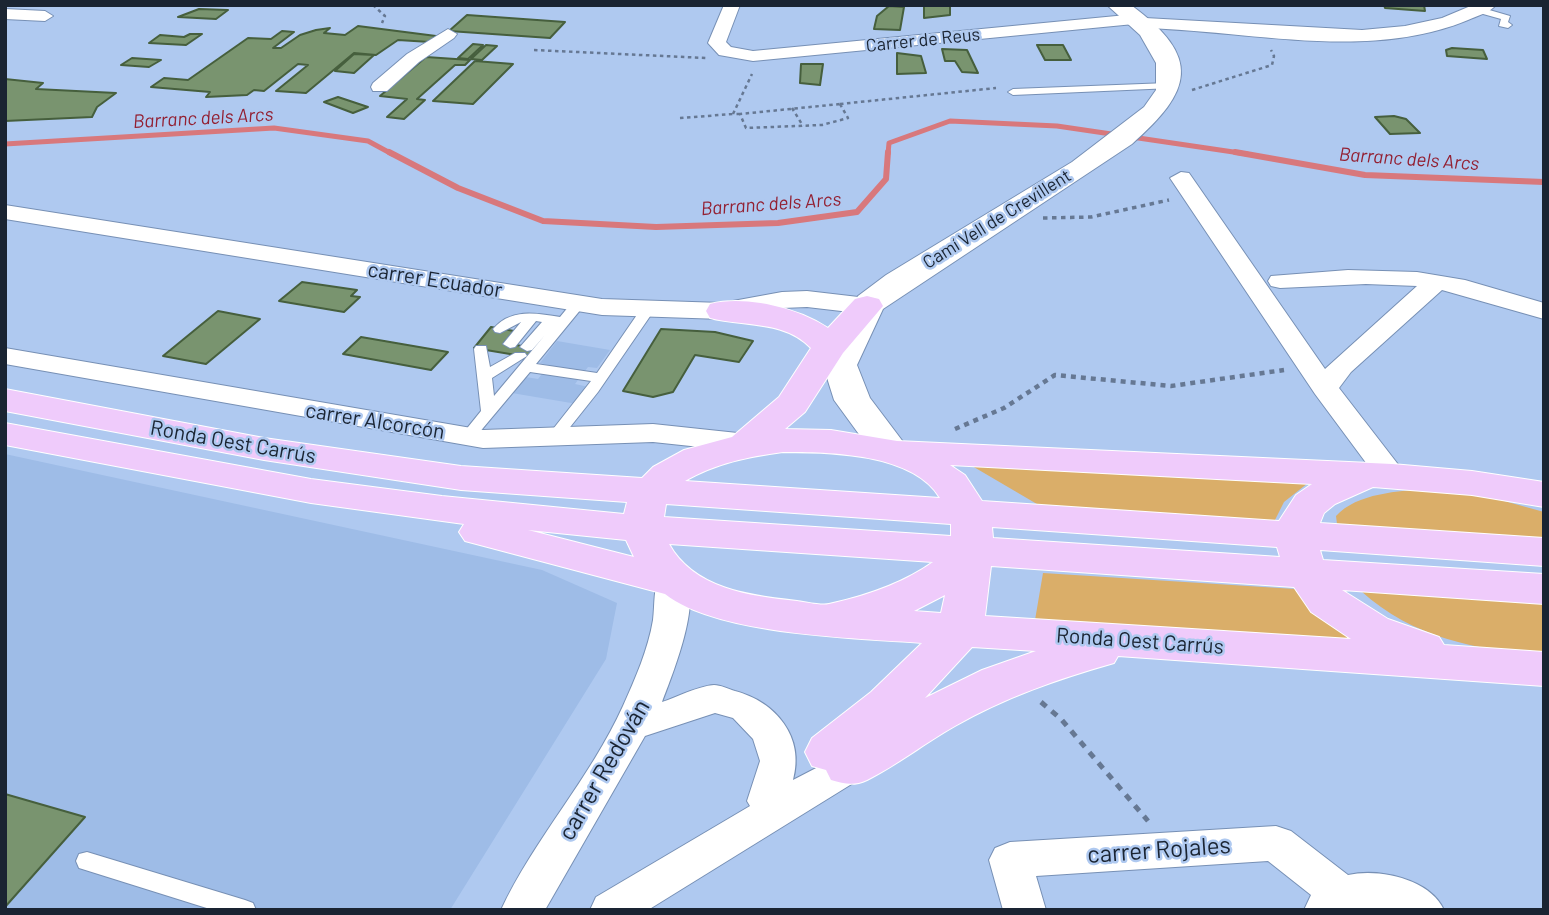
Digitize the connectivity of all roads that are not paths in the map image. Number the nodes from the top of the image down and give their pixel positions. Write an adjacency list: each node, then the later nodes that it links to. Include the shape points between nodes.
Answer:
1 (732, 5): 9 (street, Carrer de Reus, via 717,43 753,64)
2 (1056, 5): 9 (street)
3 (1484, 8): 6 (street, via 1432,28 1397,33 1317,33); 8 (lane, via 1507,18 1502,24)
4 (5, 14): 5 (street)
5 (45, 16)
6 (1134, 19): 7 (street); 7 (street, via 1116,16); 12 (street, via 1167,58)
7 (1094, 25): 9 (street, Carrer de Reus)
8 (1508, 25)
9 (1054, 27)
10 (448, 34): 11 (street)
11 (380, 87)
12 (1178, 89): 13 (lane); 18 (street, Camí Vell de Crevillent, via 1167,93 1146,120 1115,146)
13 (1013, 92)
14 (1181, 178): 31 (street)
15 (5, 212): 22 (street, carrer Ecuador)
16 (1280, 281): 17 (street, via 1351,276)
17 (1436, 283): 21 (street, via 1493,294); 31 (street, via 1341,366)
18 (867, 306): 20 (street, carrer Ecuador, via 782,300); 25 (main road); 38 (street, Camí Vell de Crevillent, via 840,365 852,400)
19 (648, 309): 20 (street, carrer Ecuador); 22 (street, carrer Ecuador); 30 (lane)
20 (722, 311): 25 (main road, via 786,320)
21 (1544, 311)
22 (564, 315): 23 (lane); 27 (lane)
23 (532, 317): 24 (lane, via 513,318); 27 (lane)
24 (499, 329)
25 (828, 347): 37 (main road, via 792,404)
26 (481, 349): 29 (lane)
27 (517, 353): 29 (lane); 30 (lane); 33 (lane)
28 (5, 356): 35 (street, carrer Alcorcón)
29 (483, 377): 33 (lane)
30 (601, 378): 36 (lane)
31 (1325, 388): 40 (street)
32 (5, 400): 41 (main road, Ronda Oest Carrús, via 264,449)
33 (489, 412): 35 (lane)
34 (5, 434): 42 (main road, Ronda Oest Carrús)
35 (468, 437): 36 (street, carrer Alcorcón)
36 (554, 438): 37 (street, carrer Alcorcón, via 653,433)
37 (747, 443): 38 (main road, Ronda Oest Carrús, via 827,442); 39 (main road, Ronda Oest Carrús)
38 (891, 450): 40 (main road, Ronda Oest Carrús); 45 (main road, Ronda Oest Carrús, via 948,483)
39 (691, 461): 41 (main road, Ronda Oest Carrús, via 584,477); 44 (main road, Ronda Oest Carrús, via 667,475)
40 (1378, 476): 43 (main road, Ronda Oest Carrús); 47 (main road, via 1312,501 1301,517)
41 (461, 478): 44 (main road, Ronda Oest Carrús)
42 (311, 491): 44 (main road, Ronda Oest Carrús, via 442,509); 48 (main road, Ronda Oest Carrús)
43 (1534, 495)
44 (648, 511): 45 (main road, Ronda Oest Carrús); 48 (main road, Ronda Oest Carrús, via 646,544)
45 (971, 531): 47 (main road, Ronda Oest Carrús); 50 (main road, Ronda Oest Carrús, via 950,572 927,587 859,611); 51 (main road)
46 (1544, 552): 47 (main road, Ronda Oest Carrús)
47 (1302, 553): 49 (main road, Ronda Oest Carrús); 53 (main road, Ronda Oest Carrús, via 1325,600 1361,623 1398,642)
48 (673, 581): 50 (main road, Ronda Oest Carrús, via 736,606); 55 (street, carrer Redován, via 674,611 650,689)
49 (1544, 589)
50 (797, 616): 51 (main road, Ronda Oest Carrús)
51 (960, 630): 52 (main road, Ronda Oest Carrús); 56 (main road)
52 (1195, 645): 53 (main road, Ronda Oest Carrús); 56 (main road, via 1100,651 1051,661)
53 (1483, 664): 54 (main road, Ronda Oest Carrús)
54 (1541, 671)
55 (632, 726): 57 (street, via 714,699 746,708 770,732 779,761); 61 (street, carrer Redován)
56 (840, 759): 57 (street); 62 (street)
57 (767, 801): 62 (street)
58 (87, 861): 60 (lane)
59 (1334, 902): 63 (street, carrer Rojales, via 1276,842 1010,860); 64 (street, carrer Rojales, via 1371,890 1394,895)
60 (245, 910)
61 (522, 910)
62 (610, 910)
63 (1025, 910)
64 (1423, 910)

